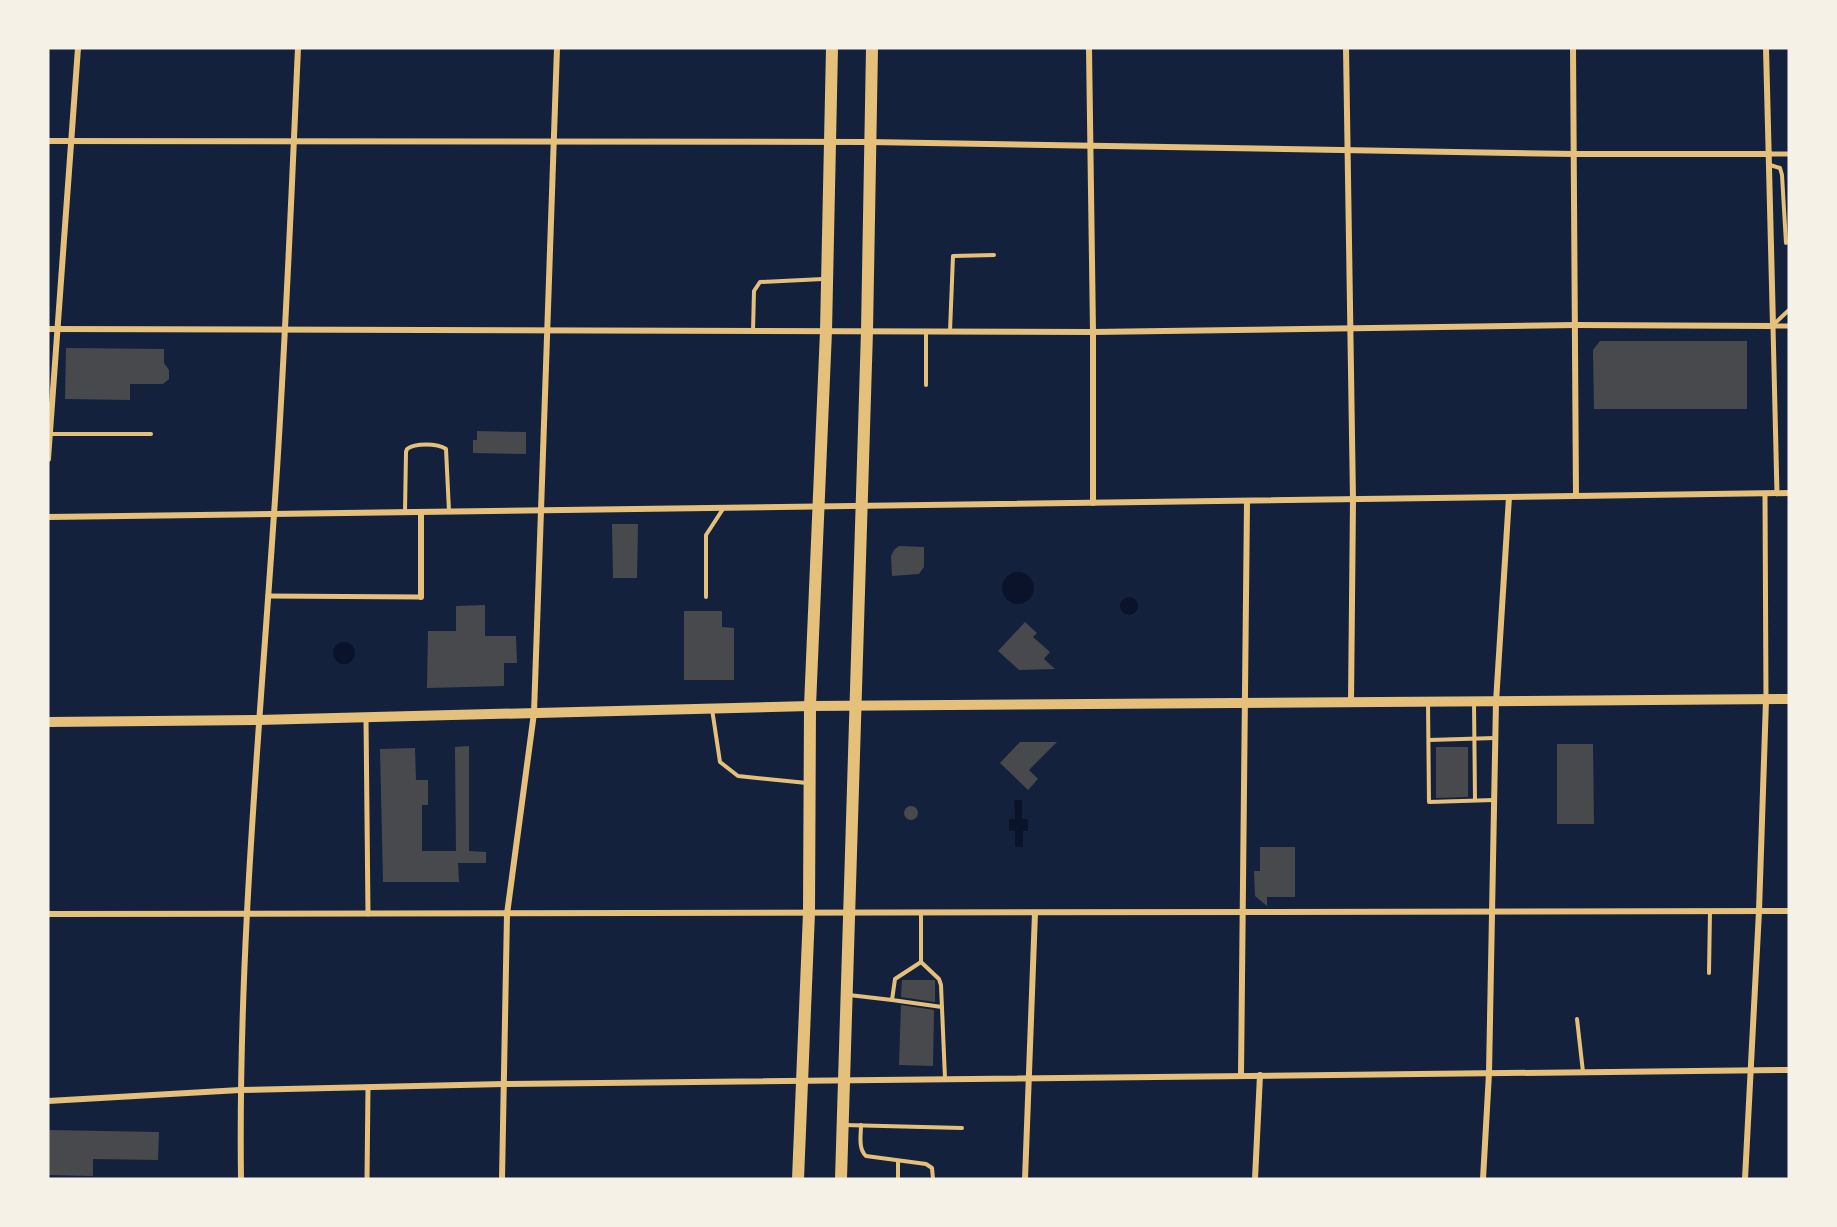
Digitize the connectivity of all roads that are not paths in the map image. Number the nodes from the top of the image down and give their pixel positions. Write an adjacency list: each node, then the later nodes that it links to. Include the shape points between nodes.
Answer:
1 (78, 48): 11 (street)
2 (298, 48): 12 (street)
3 (557, 48): 13 (street)
4 (832, 48): 14 (main road)
5 (872, 48): 15 (main road)
6 (1089, 48): 16 (street)
7 (1346, 48): 17 (street)
8 (1573, 48): 18 (street)
9 (1766, 48): 19 (street)
10 (48, 141): 11 (street)
11 (71, 141): 12 (street); 31 (street)
12 (294, 141): 13 (street); 32 (street)
13 (553, 142): 14 (street); 33 (street)
14 (829, 142): 15 (street); 24 (main road)
15 (869, 142): 16 (street); 36 (main road)
16 (1090, 146): 17 (street); 39 (street)
17 (1347, 150): 18 (street); 29 (street)
18 (1575, 154): 19 (street); 26 (street)
19 (1770, 154): 20 (street); 21 (street)
20 (1789, 154)
21 (1770, 165): 22 (lane, via 1780,168 1782,175); 27 (street)
22 (1785, 243)
23 (994, 255): 38 (lane, via 953,256)
24 (827, 279): 34 (lane, via 760,282 754,291); 35 (main road)
25 (1789, 310): 27 (lane)
26 (1576, 325): 27 (street); 29 (street); 47 (street)
27 (1773, 326): 28 (street); 45 (street)
28 (1789, 326)
29 (1350, 327): 39 (street); 49 (street)
30 (48, 329): 31 (street)
31 (58, 329): 32 (street); 41 (street)
32 (286, 330): 33 (street); 59 (street)
33 (547, 330): 34 (street); 55 (street)
34 (753, 331): 35 (street)
35 (826, 331): 36 (street); 53 (main road)
36 (867, 331): 37 (street); 52 (main road)
37 (926, 331): 38 (street); 40 (lane)
38 (950, 331): 39 (street)
39 (1093, 332): 51 (street)
40 (926, 385)
41 (50, 434): 42 (lane); 43 (street)
42 (151, 434)
43 (48, 459)
44 (1765, 494): 45 (street); 47 (street); 65 (street)
45 (1777, 494): 46 (street)
46 (1789, 494)
47 (1576, 496): 48 (street)
48 (1509, 497): 49 (street); 68 (street)
49 (1353, 500): 50 (street); 69 (street)
50 (1246, 502): 51 (street); 70 (street)
51 (1093, 503): 52 (street)
52 (862, 506): 53 (street); 72 (main road)
53 (820, 507): 54 (street); 71 (main road)
54 (724, 508): 55 (street); 63 (lane, via 706,535)
55 (541, 510): 58 (street); 74 (street)
56 (405, 512): 57 (street); 58 (lane, via 406,452 413,446 443,447 447,453); 59 (street)
57 (421, 512): 58 (street); 62 (street)
58 (449, 512)
59 (274, 515): 60 (street); 61 (street)
60 (48, 517)
61 (268, 596): 62 (street); 76 (street)
62 (421, 597)
63 (706, 597)
64 (1789, 699): 65 (main road)
65 (1766, 700): 68 (main road); 85 (street)
66 (1428, 702): 67 (main road); 69 (main road); 80 (lane)
67 (1474, 702): 68 (main road); 79 (lane)
68 (1496, 702): 78 (street)
69 (1350, 703): 70 (main road)
70 (1245, 704): 72 (main road); 87 (street)
71 (810, 706): 72 (main road); 73 (main road); 81 (main road)
72 (856, 706): 90 (main road)
73 (711, 709): 74 (main road); 81 (lane, via 720,762 738,776)
74 (534, 713): 75 (main road); 96 (street)
75 (366, 717): 76 (main road); 95 (street)
76 (258, 720): 77 (main road); 94 (street)
77 (48, 722)
78 (1495, 738): 79 (lane); 83 (street)
79 (1474, 739): 80 (lane); 82 (lane)
80 (1429, 740): 82 (lane, via 1429,802)
81 (810, 783): 89 (main road)
82 (1475, 800): 83 (lane)
83 (1494, 800): 88 (street)
84 (1710, 911): 85 (street); 88 (street); 98 (lane)
85 (1758, 911): 86 (street); 103 (street)
86 (1789, 911)
87 (1243, 912): 88 (street); 92 (street); 107 (street)
88 (1492, 912): 106 (street)
89 (809, 913): 90 (street); 96 (street); 111 (main road)
90 (850, 913): 91 (street); 99 (main road)
91 (921, 913): 92 (street); 97 (lane)
92 (1035, 913): 109 (street)
93 (48, 914): 94 (street)
94 (246, 914): 95 (street); 115 (street)
95 (368, 914): 96 (street)
96 (507, 914): 113 (street)
97 (921, 962): 100 (lane, via 895,979); 101 (lane, via 939,979)
98 (1709, 973)
99 (847, 995): 100 (lane); 112 (main road)
100 (892, 1000): 101 (lane)
101 (942, 1006): 110 (lane)
102 (1577, 1019): 105 (lane)
103 (1750, 1070): 104 (street); 105 (street); 131 (street)
104 (1789, 1070)
105 (1583, 1072): 106 (street)
106 (1489, 1073): 108 (street); 130 (street)
107 (1241, 1075): 108 (street); 109 (street)
108 (1260, 1075): 129 (street)
109 (1029, 1077): 110 (street); 128 (street)
110 (945, 1078): 112 (street)
111 (801, 1079): 112 (street); 113 (street); 124 (main road)
112 (845, 1079): 117 (main road)
113 (504, 1084): 114 (street); 123 (street)
114 (368, 1087): 115 (street); 122 (street)
115 (240, 1090): 116 (street); 121 (street)
116 (48, 1101)
117 (843, 1125): 118 (lane); 125 (main road)
118 (861, 1125): 119 (lane); 120 (lane, via 862,1153)
119 (962, 1128)
120 (898, 1162): 126 (lane); 127 (lane, via 930,1165)
121 (241, 1179)
122 (367, 1179)
123 (502, 1179)
124 (798, 1179)
125 (841, 1179)
126 (898, 1179)
127 (933, 1179)
128 (1025, 1179)
129 (1255, 1179)
130 (1483, 1179)
131 (1745, 1179)

